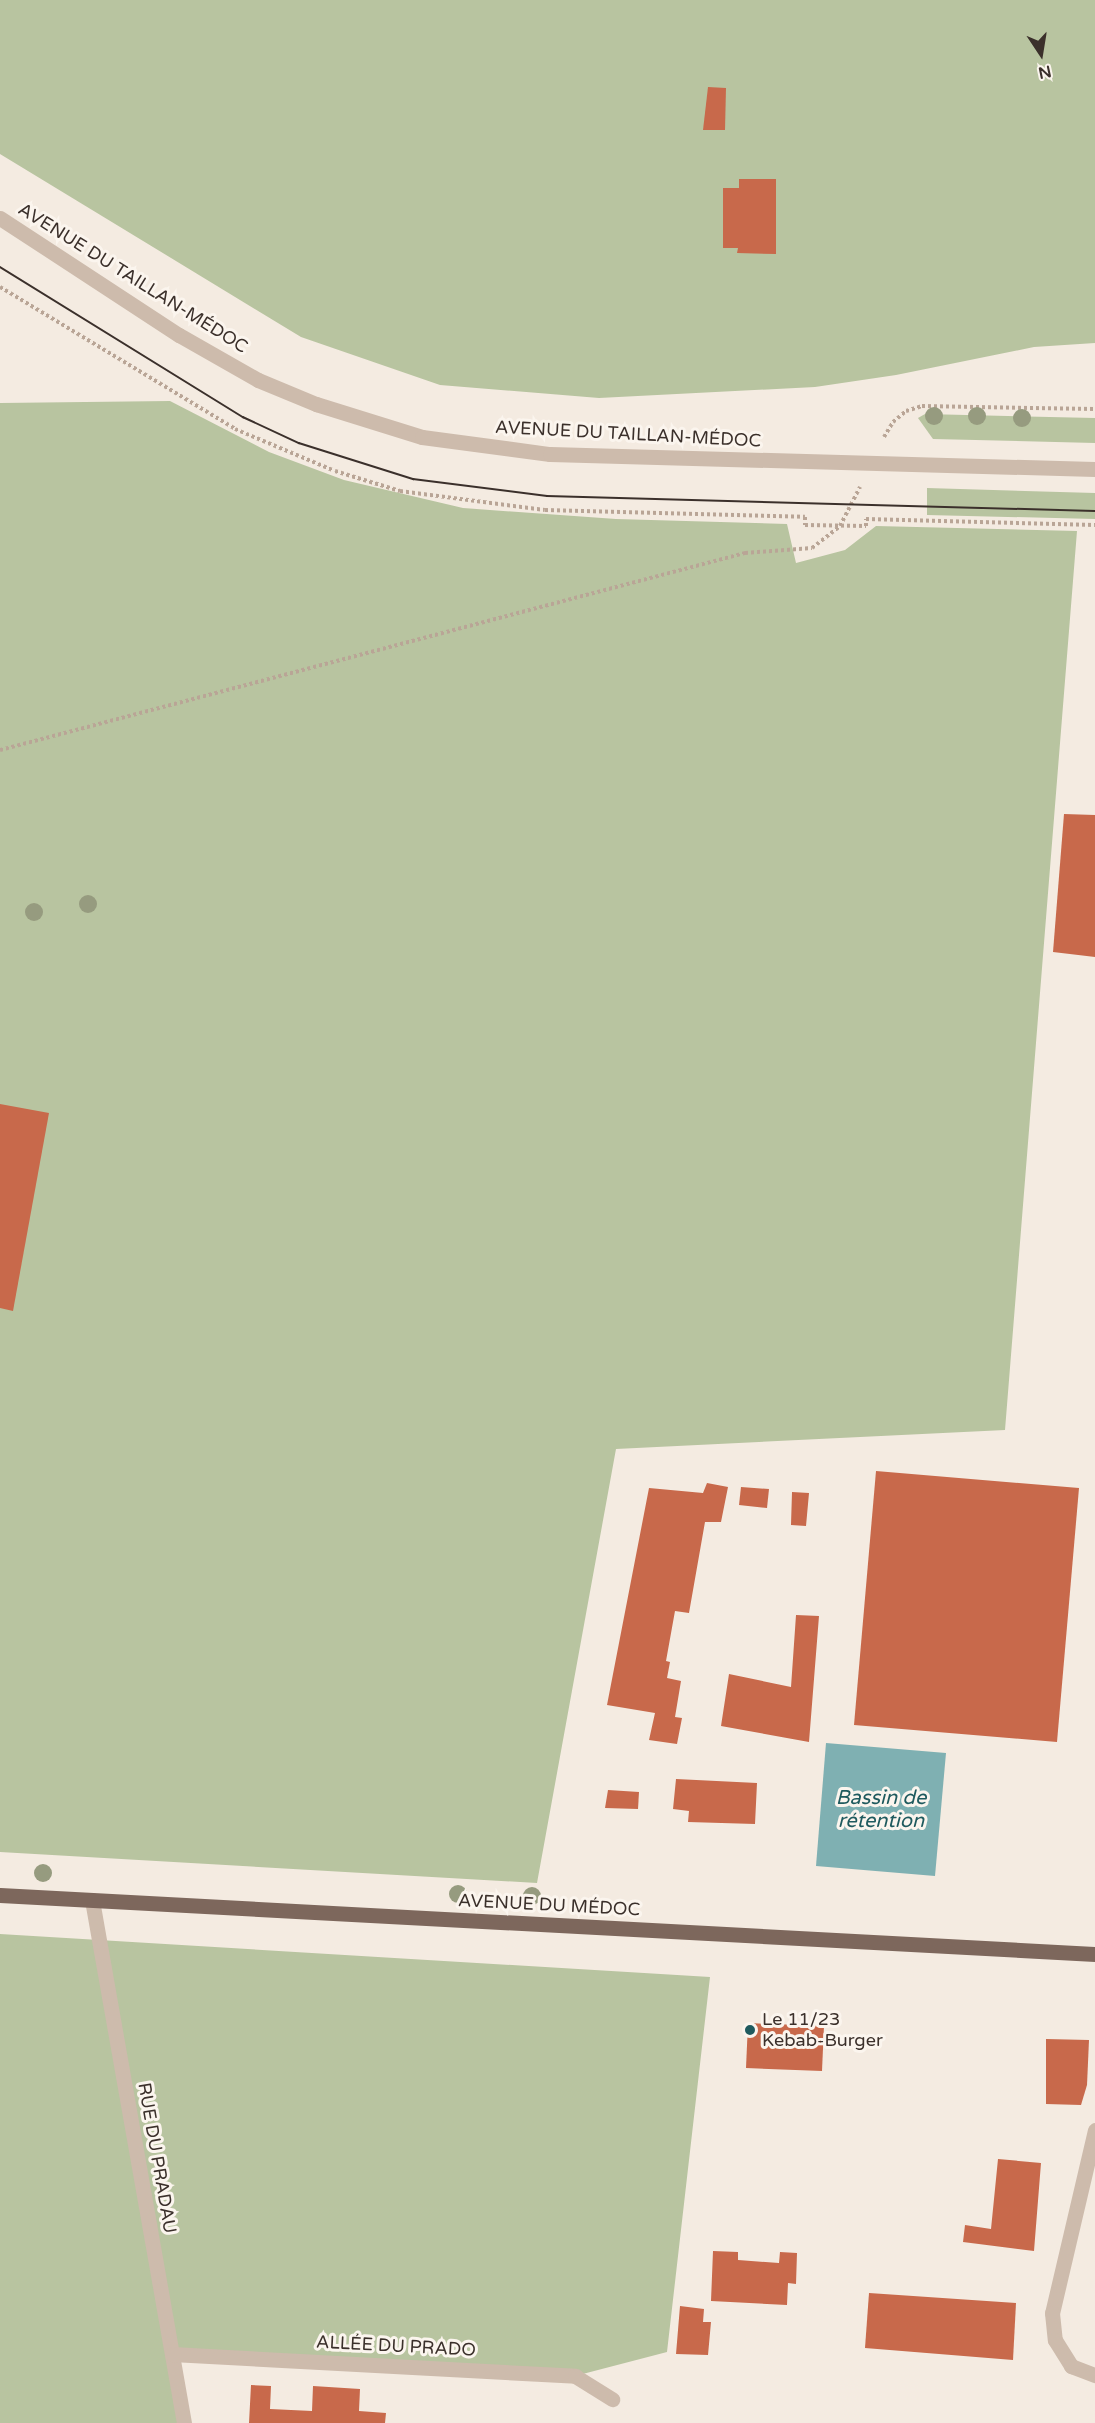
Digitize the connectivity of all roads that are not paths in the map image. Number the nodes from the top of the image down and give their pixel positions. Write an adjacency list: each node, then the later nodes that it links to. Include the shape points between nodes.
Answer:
1 (0, 218): 2 (street, AVENUE DU TAILLAN-MÉDOC, via 179,335 258,380 327,408 422,437 550,454)
2 (1095, 469)
3 (0, 1895): 4 (main road, AVENUE DU MÉDOC)
4 (92, 1900): 5 (main road, AVENUE DU MÉDOC); 7 (street, RUE DU PRADAU)
5 (1095, 1954)
6 (1095, 2130): 8 (street, via 1052,2313 1055,2340 1071,2366)
7 (171, 2354): 9 (street, ALLÉE DU PRADO, via 575,2376); 10 (street, RUE DU PRADAU)
8 (1095, 2375)
9 (612, 2399)
10 (184, 2423)

